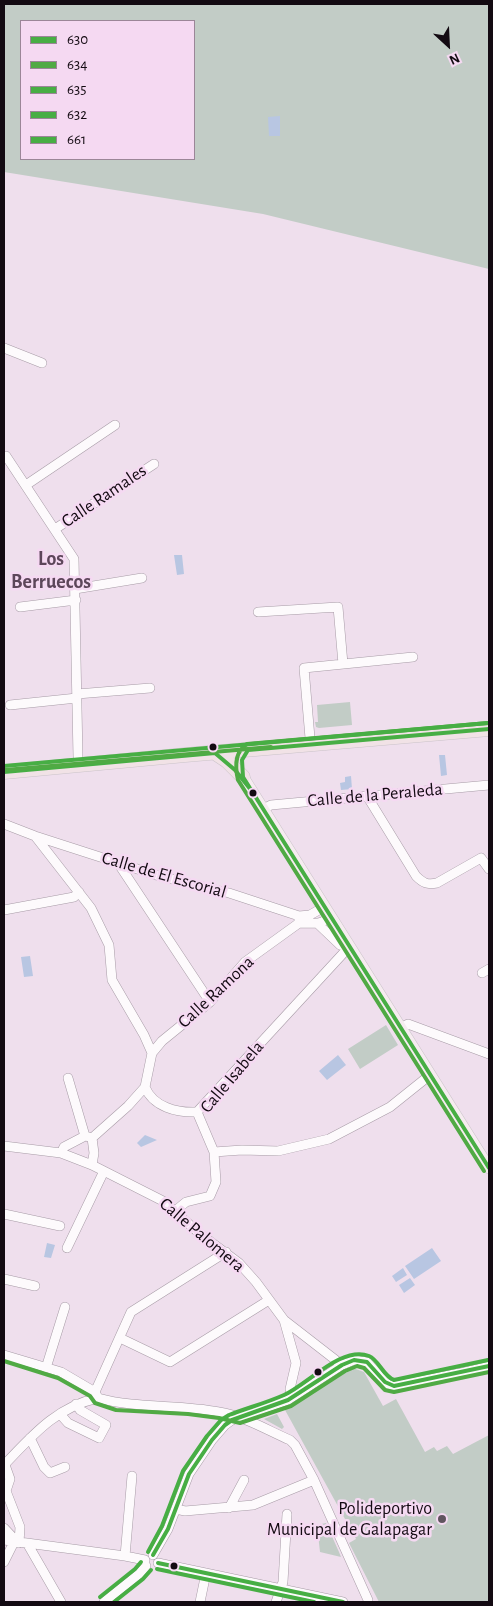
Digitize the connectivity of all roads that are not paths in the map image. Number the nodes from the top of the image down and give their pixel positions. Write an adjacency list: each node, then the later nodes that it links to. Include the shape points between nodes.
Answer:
1 (4, 348): 2 (street)
2 (42, 363)
3 (115, 425): 6 (street)
4 (4, 458): 6 (street, via 6,456)
5 (154, 464): 7 (street, Calle Ramales)
6 (26, 485): 7 (street)
7 (55, 529): 9 (street, via 74,559)
8 (142, 578): 9 (street)
9 (75, 589): 10 (street)
10 (76, 600): 11 (street); 16 (street)
11 (20, 607)
12 (258, 612): 14 (street, via 338,607)
13 (413, 657): 14 (street)
14 (343, 664): 20 (street, via 304,668)
15 (150, 688): 16 (street)
16 (77, 696): 17 (street); 23 (street)
17 (10, 705)
18 (489, 721): 20 (highway)
19 (489, 729): 21 (highway)
20 (310, 738): 23 (highway)
21 (248, 750): 22 (highway); 26 (highway, via 242,760)
22 (215, 753): 25 (highway); 26 (highway)
23 (78, 757): 24 (highway)
24 (4, 764)
25 (4, 772)
26 (243, 777): 29 (main road)
27 (489, 785): 28 (street, Calle de la Peraleda)
28 (367, 796): 29 (street, Calle de la Peraleda, via 271,805); 33 (street, via 422,882 437,883 481,858)
29 (263, 809): 36 (main road)
30 (4, 824): 31 (street, Calle de El Escorial)
31 (35, 836): 32 (street, Calle de El Escorial); 34 (street)
32 (118, 863): 37 (street, Calle de El Escorial, via 254,900); 40 (street)
33 (489, 869)
34 (79, 892): 35 (street, via 74,897); 42 (street, via 91,908 109,945 112,980)
35 (4, 910)
36 (327, 912): 37 (street); 38 (street, via 326,921); 39 (main road)
37 (299, 919): 38 (street); 40 (street, Calle Ramona, via 245,962)
38 (318, 924): 39 (street, via 340,945)
39 (349, 947): 41 (main road); 47 (street, Calle Isabela)
40 (210, 1002): 42 (street, Calle Ramona)
41 (400, 1028): 43 (street, via 408,1024); 44 (main road)
42 (152, 1052): 46 (street)
43 (489, 1054)
44 (430, 1075): 50 (street, via 390,1107 329,1139 278,1151); 53 (main road)
45 (68, 1078): 48 (street)
46 (145, 1087): 47 (street, via 157,1104 183,1113); 48 (street, via 128,1106)
47 (197, 1112): 50 (street, Calle Isabela)
48 (89, 1137): 51 (street, via 64,1146); 52 (street, via 94,1153)
49 (5, 1148): 51 (street)
50 (214, 1152): 55 (street, Calle Isabela, via 216,1182 210,1196 186,1202)
51 (61, 1154): 52 (street)
52 (92, 1165): 54 (street)
53 (489, 1168)
54 (104, 1171): 55 (street, Calle Palomera, via 155,1195); 58 (street)
55 (175, 1211): 59 (street, Calle Palomera)
56 (4, 1214): 57 (street)
57 (60, 1226)
58 (67, 1248)
59 (226, 1252): 62 (street, Calle Palomera); 65 (street, via 132,1312)
60 (4, 1279): 61 (street)
61 (34, 1286)
62 (269, 1300): 64 (street, Calle Palomera); 65 (street, via 170,1362)
63 (64, 1307): 69 (street)
64 (284, 1320): 67 (street, Calle Palomera); 72 (street, Calle Palomera, via 296,1363 290,1389)
65 (120, 1338): 71 (street)
66 (4, 1355): 69 (street)
67 (342, 1366): 68 (street, via 354,1360 365,1361 386,1384 394,1386); 72 (street)
68 (489, 1366)
69 (46, 1368): 70 (street, via 62,1372)
70 (83, 1384): 71 (street); 73 (street)
71 (97, 1395): 73 (street); 75 (street, via 118,1404 189,1408)
72 (292, 1397): 75 (street)
73 (79, 1403): 74 (street); 74 (street, via 80,1410 106,1425 99,1438 68,1423)
74 (60, 1414): 76 (street)
75 (240, 1417): 81 (street, via 290,1440); 83 (street, via 225,1424 212,1440 189,1474)
76 (30, 1438): 77 (street); 78 (street, via 50,1473)
77 (4, 1465): 87 (street, via 10,1480 6,1491 20,1527)
78 (65, 1467)
79 (132, 1476): 89 (street)
80 (244, 1480): 82 (street)
81 (314, 1480): 82 (street, via 253,1505); 100 (street)
82 (229, 1508): 83 (street)
83 (176, 1509): 88 (street)
84 (287, 1514): 94 (street)
85 (4, 1528): 87 (street)
86 (4, 1540): 87 (street)
87 (20, 1543): 89 (street); 90 (street); 95 (street)
88 (153, 1555): 91 (street, via 148,1556); 92 (street, via 158,1558)
89 (125, 1556): 91 (street)
90 (4, 1562)
91 (146, 1563): 92 (street, via 152,1568); 96 (street, via 140,1574)
92 (158, 1563): 93 (street)
93 (206, 1573): 94 (street); 97 (street)
94 (280, 1589): 98 (street); 99 (street)
95 (61, 1602)
96 (104, 1602)
97 (200, 1602)
98 (276, 1602)
99 (343, 1602)
100 (368, 1602)

